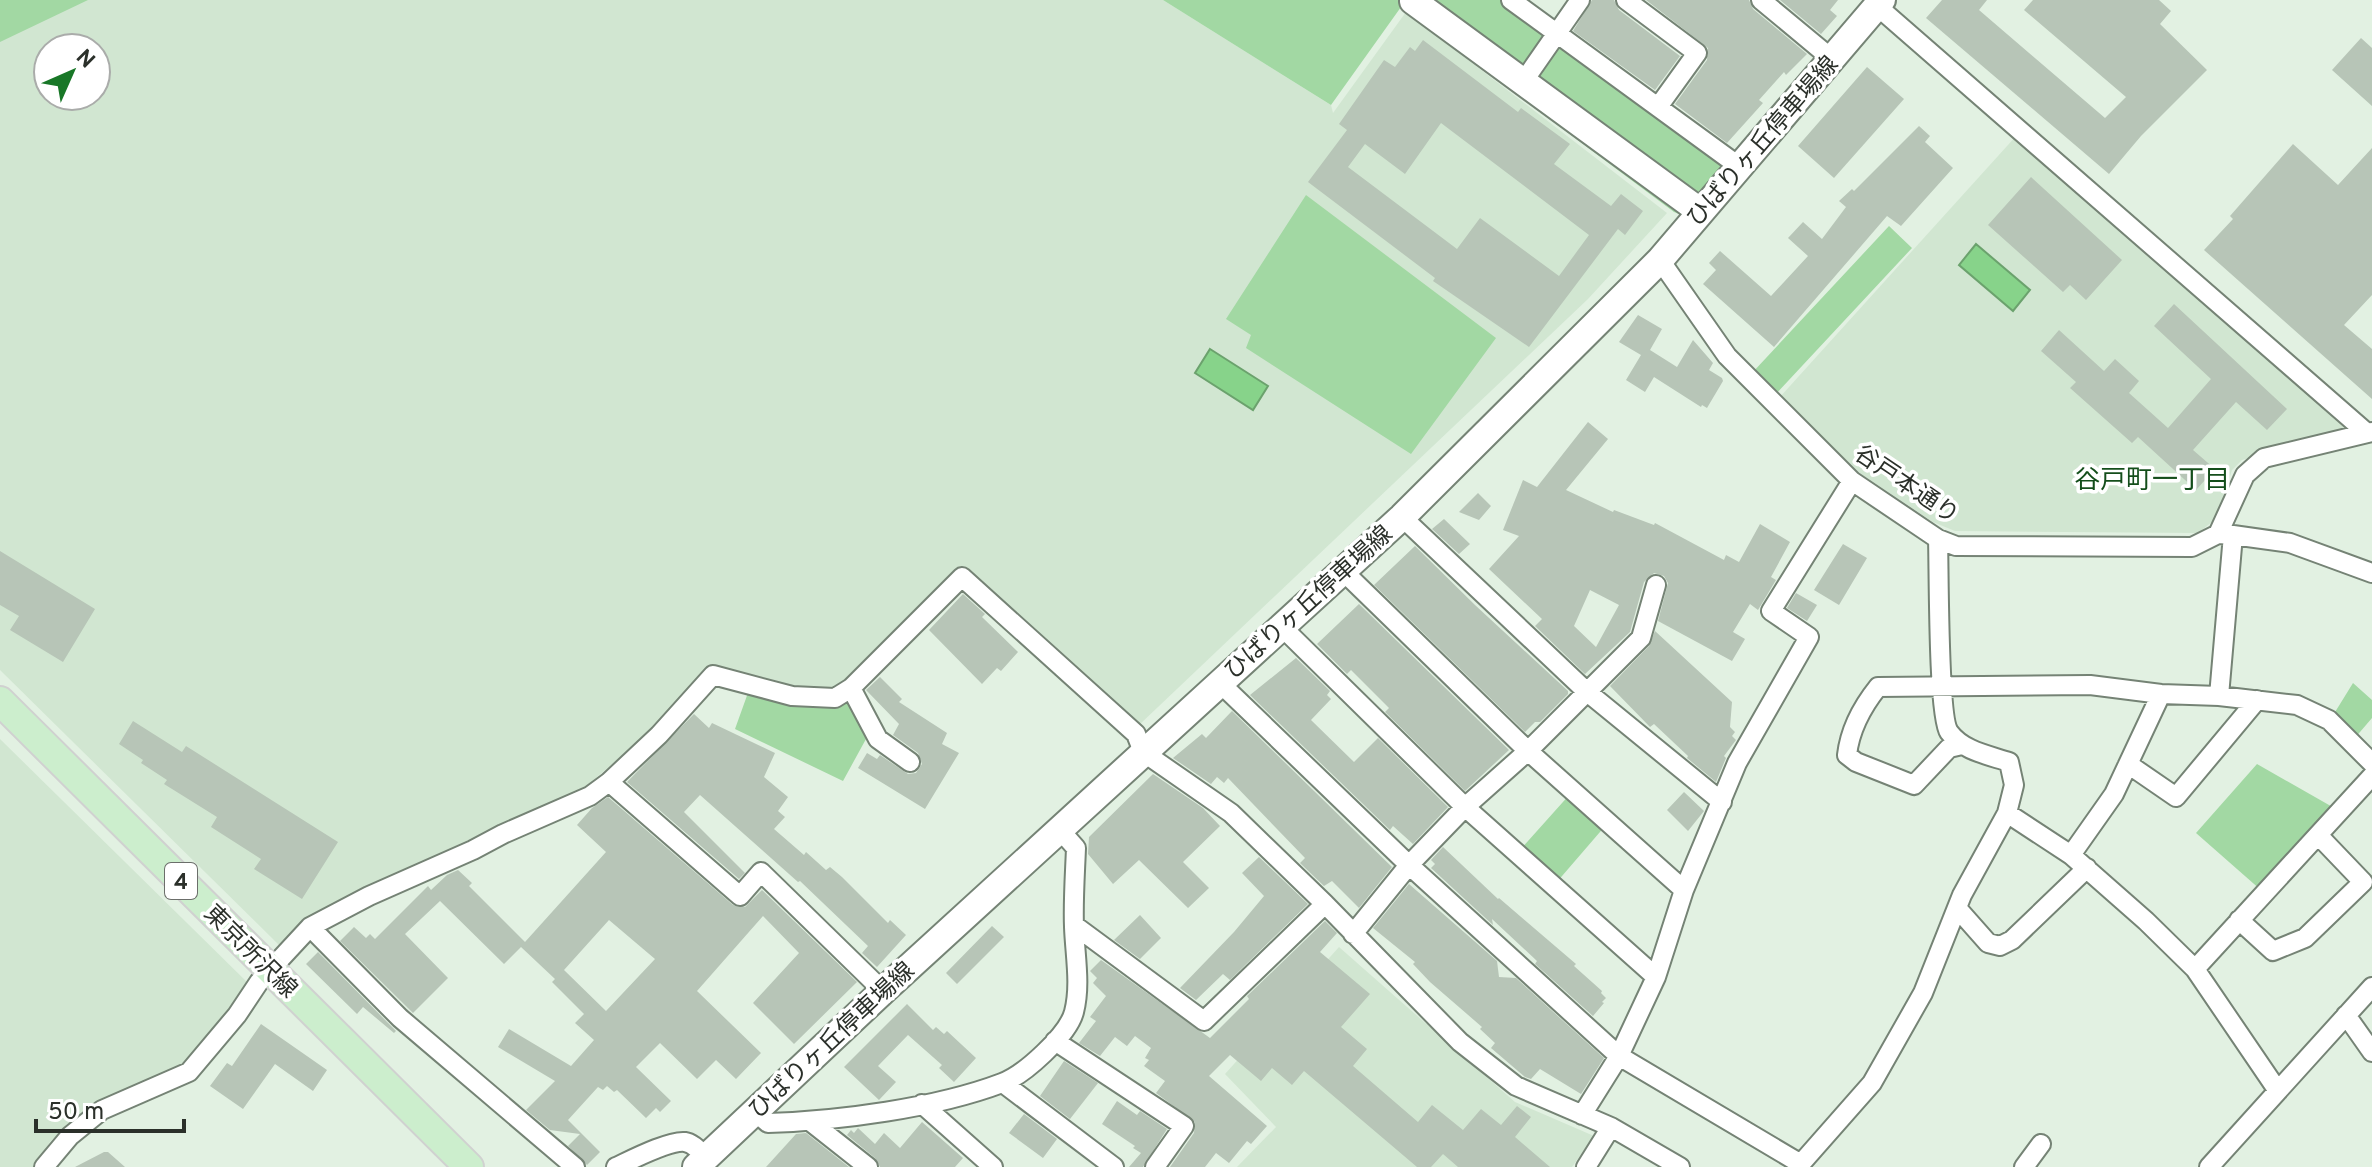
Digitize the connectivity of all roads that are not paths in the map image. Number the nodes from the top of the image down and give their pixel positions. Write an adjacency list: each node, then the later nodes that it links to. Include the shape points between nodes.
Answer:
1 (1413, 0): 9 (main road)
2 (1511, 0): 7 (street)
3 (1580, 0): 7 (street)
4 (1626, 0): 10 (street, via 1697,53)
5 (1761, 0): 8 (street)
6 (1880, 3): 8 (main road, ひばりヶ丘停車場線); 14 (street)
7 (1556, 33): 9 (street); 10 (street)
8 (1832, 59): 11 (main road, ひばりヶ丘停車場線)
9 (1523, 82): 12 (main road)
10 (1658, 107): 11 (street)
11 (1740, 167): 12 (main road, ひばりヶ丘停車場線)
12 (1701, 212): 13 (main road, ひばりヶ丘停車場線)
13 (1660, 260): 15 (street, 谷戸本通り, via 1727,356); 16 (main road, ひばりヶ丘停車場線)
14 (2369, 432): 17 (street, via 2264,458 2245,475)
15 (1852, 481): 18 (street, 谷戸本通り); 39 (street, via 1771,611 1809,637 1737,763)
16 (1402, 517): 19 (main road, ひばりヶ丘停車場線); 26 (street)
17 (2225, 535): 18 (street, 谷戸本通り, via 2192,547 1956,546); 20 (street, via 2290,543); 28 (street)
18 (1938, 539): 24 (street)
19 (1344, 572): 22 (main road, ひばりヶ丘停車場線); 32 (street)
20 (2372, 573)
21 (1656, 585): 26 (street, via 1641,638)
22 (1282, 627): 23 (main road, ひばりヶ丘停車場線); 40 (street)
23 (1220, 683): 33 (main road, ひばりヶ丘停車場線); 45 (street)
24 (1942, 687): 27 (street, via 2090,685); 31 (street, via 1947,729); 31 (street, via 1878,687 1863,705 1847,755 1914,785 1949,748)
25 (851, 688): 33 (street, via 962,577 1136,734); 34 (street, via 878,739); 38 (street, via 835,698 792,696 713,675)
26 (1586, 691): 32 (street); 39 (street)
27 (2161, 694): 28 (street); 36 (street)
28 (2219, 696): 29 (street)
29 (2257, 700): 35 (street, via 2297,705 2329,720); 36 (street, via 2176,797)
30 (0, 701): 54 (main road, 東京所沢線 / 4)
31 (1962, 745): 41 (street, via 2009,762 2014,785)
32 (1528, 751): 40 (street); 47 (street)
33 (1143, 752): 42 (main road, ひばりヶ丘停車場線); 48 (street, via 1231,813)
34 (910, 762)
35 (2372, 763)
36 (2128, 764): 44 (street, via 2114,794)
37 (2372, 776): 43 (street)
38 (609, 782): 52 (street, via 590,796); 58 (street, via 740,896 761,872)
39 (1722, 802): 47 (street)
40 (1465, 807): 45 (street); 56 (street)
41 (2007, 813): 44 (street); 49 (street)
42 (1060, 830): 51 (street, via 1076,848); 58 (main road, ひばりヶ丘停車場線)
43 (2318, 835): 50 (street); 50 (street, via 2363,882 2305,938 2273,951)
44 (2071, 855): 46 (street)
45 (1409, 865): 53 (street); 62 (street)
46 (2087, 868): 49 (street, via 2000,946 1988,943); 55 (street)
47 (1684, 890): 56 (street)
48 (1325, 904): 51 (street, via 1204,1021); 53 (street)
49 (1957, 908): 73 (street, via 1923,993 1876,1076)
50 (2239, 920): 55 (street)
51 (1074, 925): 60 (street, via 1078,996 1073,1017)
52 (310, 927): 54 (street); 75 (street, via 400,1018)
53 (1353, 934): 67 (street, via 1460,1042 1516,1086)
54 (269, 969): 72 (street, via 189,1072 102,1110 81,1125); 74 (main road, 東京所沢線 / 4)
55 (2195, 969): 64 (street)
56 (1656, 977): 62 (street)
57 (2372, 987): 59 (street)
58 (883, 991): 66 (main road, ひばりヶ丘停車場線)
59 (2346, 1015): 61 (street); 64 (street)
60 (1055, 1041): 63 (street); 80 (street, via 1184,1126)
61 (2372, 1052)
62 (1619, 1056): 67 (street); 73 (street)
63 (1003, 1083): 65 (street); 79 (street)
64 (2278, 1091): 84 (street)
65 (922, 1104): 68 (street); 78 (street)
66 (755, 1112): 68 (street, via 768,1123); 71 (main road, ひばりヶ丘停車場線)
67 (1582, 1115): 69 (street)
68 (811, 1122): 77 (street)
69 (1611, 1127): 81 (street); 82 (street)
70 (2041, 1144): 83 (street)
71 (701, 1162): 76 (street, via 693,1145 684,1141)
72 (54, 1163)
73 (1800, 1166)
74 (469, 1167)
75 (575, 1167)
76 (616, 1167)
77 (868, 1167)
78 (993, 1167)
79 (1114, 1167)
80 (1155, 1167)
81 (1586, 1167)
82 (1680, 1167)
83 (2024, 1167)
84 (2209, 1167)

